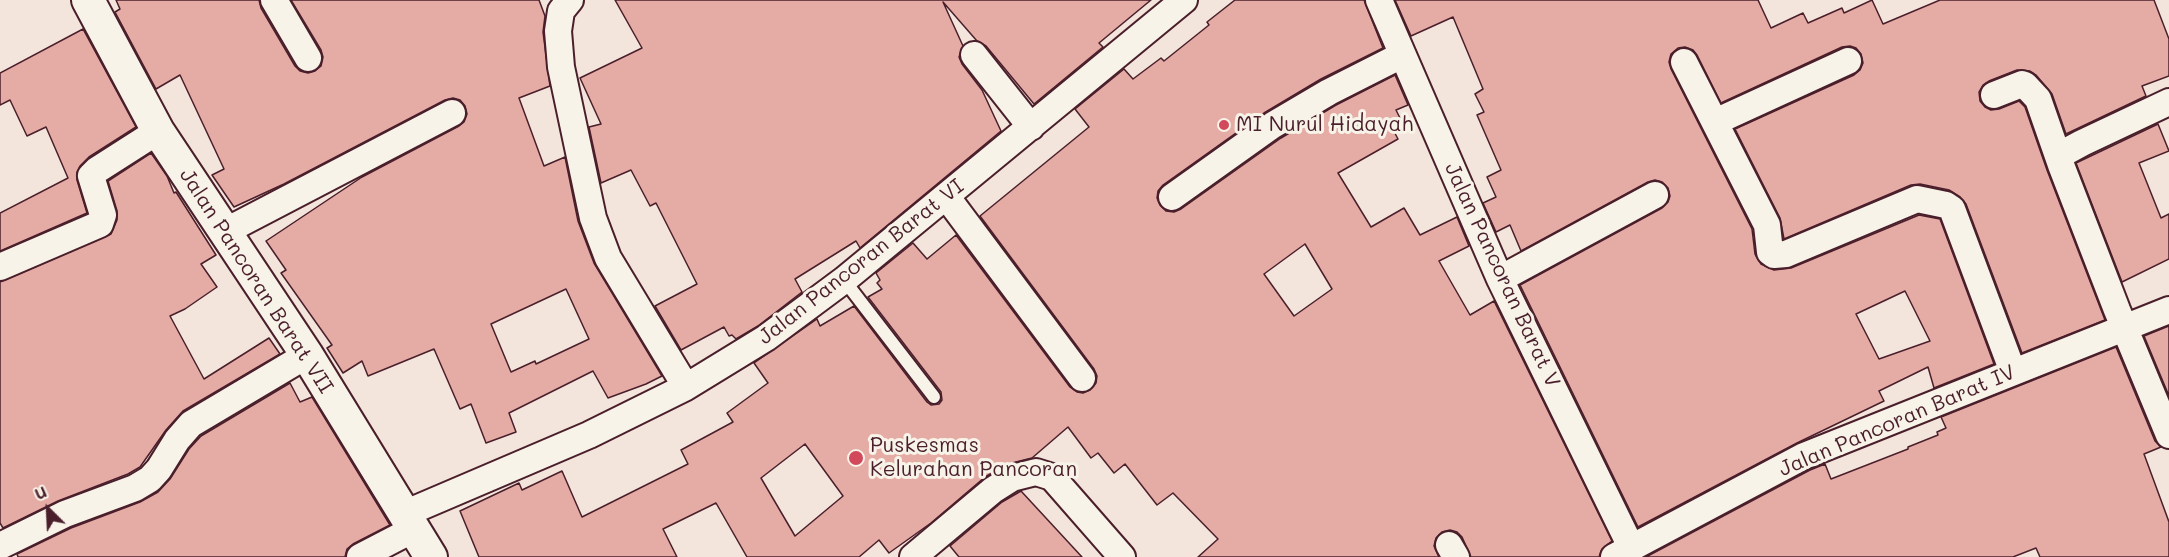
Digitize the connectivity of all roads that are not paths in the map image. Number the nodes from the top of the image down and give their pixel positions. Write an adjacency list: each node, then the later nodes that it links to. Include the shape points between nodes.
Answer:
1 (88, 0): 16 (street, Jalan Pancoran Barat VII)
2 (274, 0): 8 (street)
3 (570, 0): 30 (street, via 561,11 558,31 561,67 593,218 608,258)
4 (1185, 0): 15 (street, Jalan Pancoran Barat VI)
5 (1378, 0): 7 (street, Jalan Pancoran Barat V)
6 (974, 55): 15 (street)
7 (1402, 55): 20 (street, via 1273,125); 23 (street, Jalan Pancoran Barat V)
8 (308, 58)
9 (1848, 61): 14 (street)
10 (1684, 62): 14 (street)
11 (1994, 95): 17 (street, via 2025,85 2038,99)
12 (2169, 102): 17 (street)
13 (452, 113): 21 (street)
14 (1715, 122): 28 (street, via 1767,225 1770,252 1774,255 1793,252 1917,199 1952,209)
15 (1031, 127): 19 (street, Jalan Pancoran Barat VI)
16 (158, 130): 21 (street, Jalan Pancoran Barat VII); 22 (street, via 91,176 103,215 100,224)
17 (2058, 156): 26 (street)
18 (1655, 195): 23 (street)
19 (946, 196): 24 (street, Jalan Pancoran Barat VI); 29 (street)
20 (1172, 197)
21 (224, 232): 27 (street, Jalan Pancoran Barat VII)
22 (0, 267)
23 (1500, 279): 35 (street, Jalan Pancoran Barat V)
24 (844, 280): 30 (street, Jalan Pancoran Barat VI, via 766,338); 31 (lane)
25 (2169, 310): 26 (street, Jalan Pancoran Barat IV)
26 (2124, 328): 28 (street, Jalan Pancoran Barat IV); 32 (street)
27 (306, 356): 33 (street, Jalan Pancoran Barat VII); 34 (street, via 191,424 159,469 143,484 65,514)
28 (2013, 372): 35 (street, Jalan Pancoran Barat IV, via 1804,456)
29 (1082, 378)
30 (686, 387): 33 (street, Jalan Pancoran Barat VI)
31 (934, 397)
32 (2169, 435)
33 (408, 522): 36 (street, Jalan Pancoran Barat VI); 37 (street, Jalan Pancoran Barat VII)
34 (0, 546)
35 (1623, 552)
36 (360, 557)
37 (431, 557)
38 (913, 557): 39 (street, via 993,490 1012,478 1036,472 1052,477)
39 (1122, 557)

